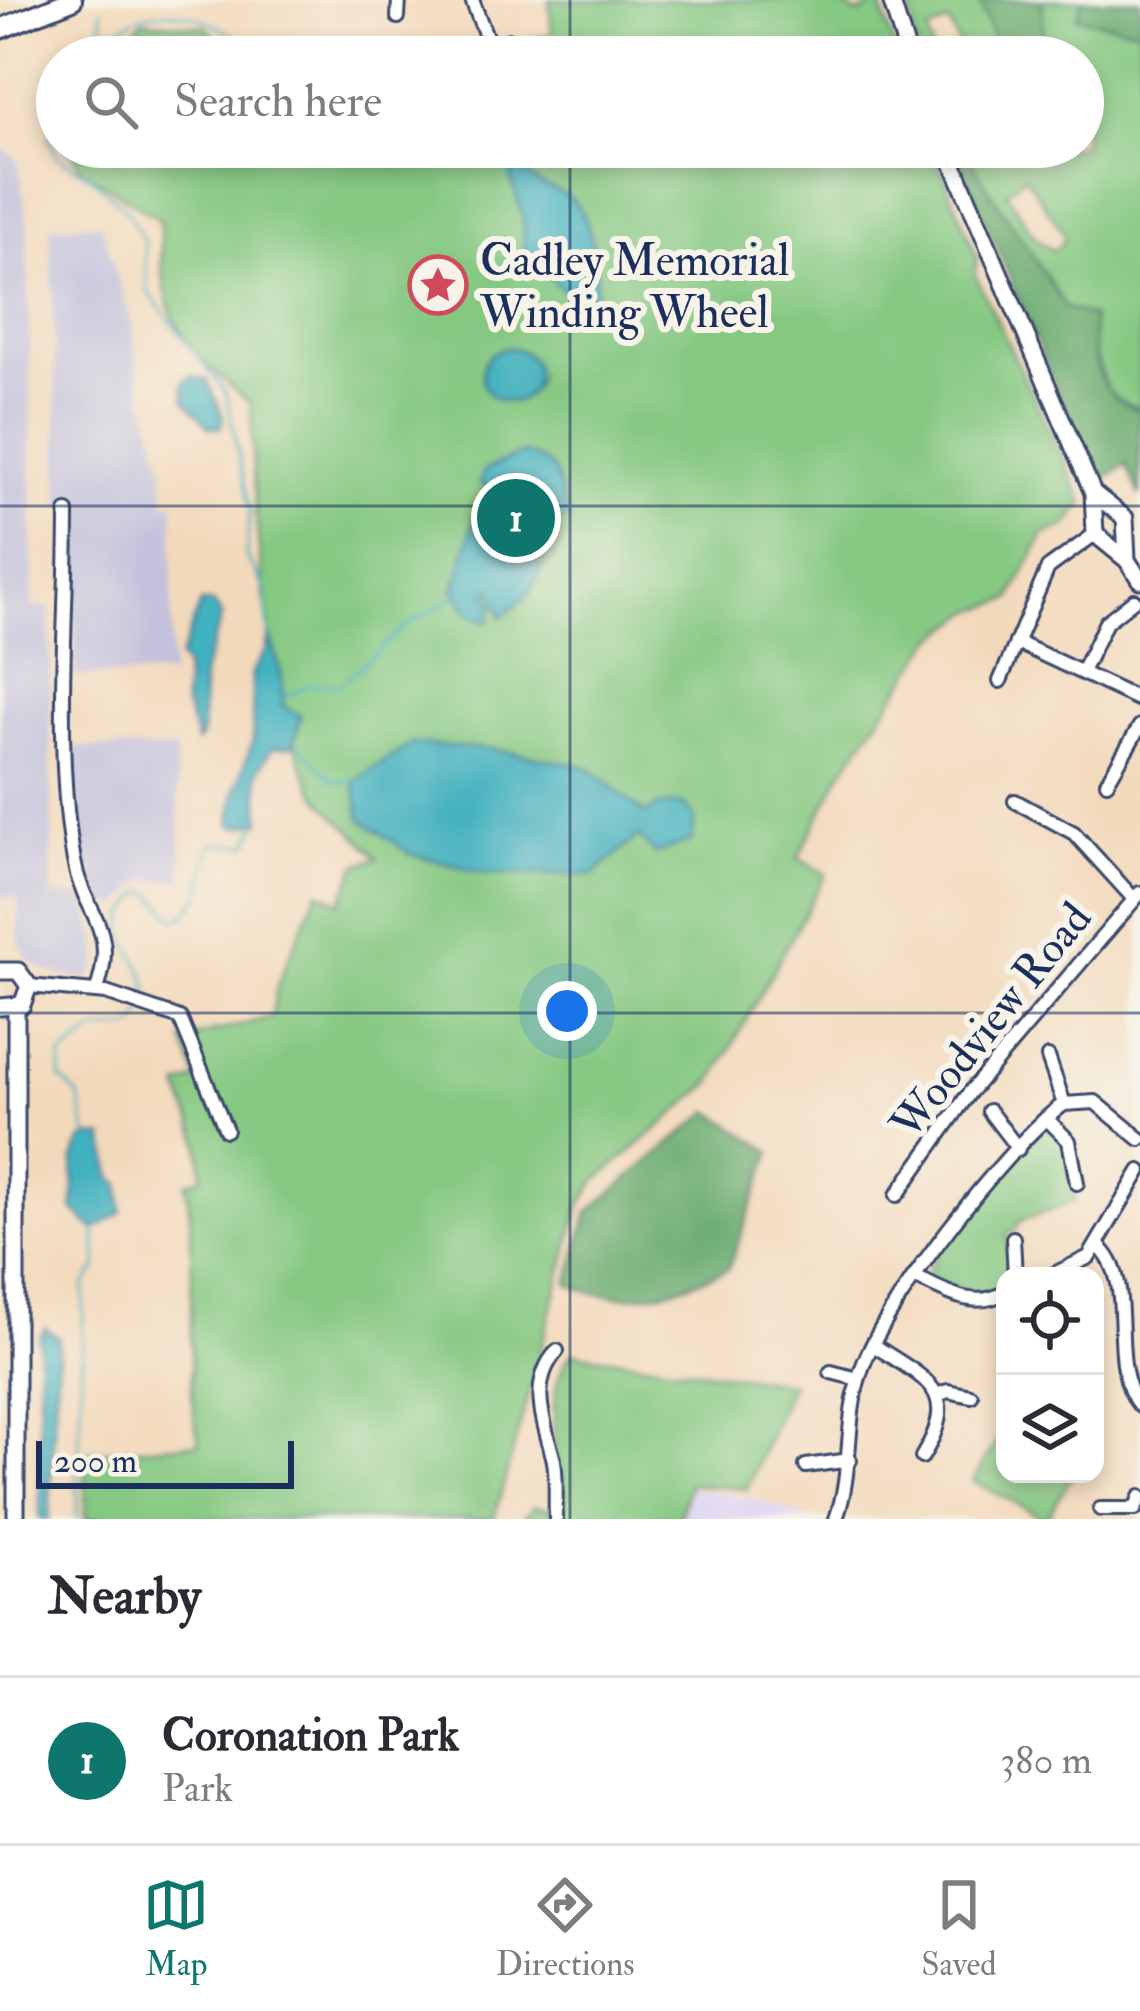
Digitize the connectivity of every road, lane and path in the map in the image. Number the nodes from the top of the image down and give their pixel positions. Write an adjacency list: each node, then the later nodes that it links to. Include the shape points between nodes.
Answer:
1 (73, 0): 6 (highway)
2 (399, 0): 5 (street)
3 (472, 0): 7 (street)
4 (891, 0): 8 (main road)
5 (398, 17)
6 (0, 29)
7 (486, 36)
8 (902, 36)
9 (955, 168): 10 (main road)
10 (1093, 493): 11 (main road); 14 (main road)
11 (1112, 508): 13 (main road, via 1125,518); 14 (main road)
12 (67, 512): 28 (street, via 67,796 74,867 103,928)
13 (1125, 530): 14 (main road); 15 (main road)
14 (1098, 531): 15 (main road); 18 (street, via 1048,568)
15 (1126, 560): 16 (main road)
16 (1140, 580)
17 (1134, 600): 19 (street, via 1106,622)
18 (1016, 643): 19 (street); 20 (street)
19 (1083, 670): 21 (street)
20 (1000, 681)
21 (1140, 700)
22 (1140, 726): 23 (street)
23 (1107, 782)
24 (1015, 801): 25 (street, via 1074,833)
25 (1137, 896): 39 (street, Woodview Road, via 970,1092)
26 (0, 971): 27 (main road, via 18,970)
27 (29, 986): 28 (street); 29 (main road, via 27,1000)
28 (96, 992): 34 (street, via 180,1018)
29 (8, 1008): 58 (main road)
30 (1048, 1057): 31 (street)
31 (1064, 1104): 33 (street); 35 (street, via 1095,1102)
32 (989, 1111): 36 (street)
33 (1046, 1118): 36 (street); 38 (street, via 1069,1141)
34 (226, 1130)
35 (1140, 1139)
36 (1018, 1149): 44 (street, via 960,1213)
37 (1140, 1171): 41 (street)
38 (1077, 1183)
39 (897, 1195)
40 (1013, 1238): 42 (street)
41 (1097, 1245): 43 (street); 52 (street, via 1117,1257 1136,1304 1126,1386)
42 (1015, 1267)
43 (1072, 1267)
44 (917, 1278): 45 (street, via 973,1300); 46 (street)
45 (996, 1294)
46 (874, 1346): 49 (street); 50 (street, via 919,1372)
47 (557, 1351): 59 (street, via 540,1398)
48 (830, 1372): 49 (street)
49 (858, 1379): 54 (street)
50 (937, 1395): 51 (street); 53 (street, via 940,1428)
51 (971, 1396)
52 (1140, 1406)
53 (922, 1457)
54 (850, 1460): 55 (street); 60 (street)
55 (806, 1466)
56 (1138, 1508): 57 (street)
57 (1100, 1509)
58 (16, 1519)
59 (556, 1519)
60 (836, 1519)

